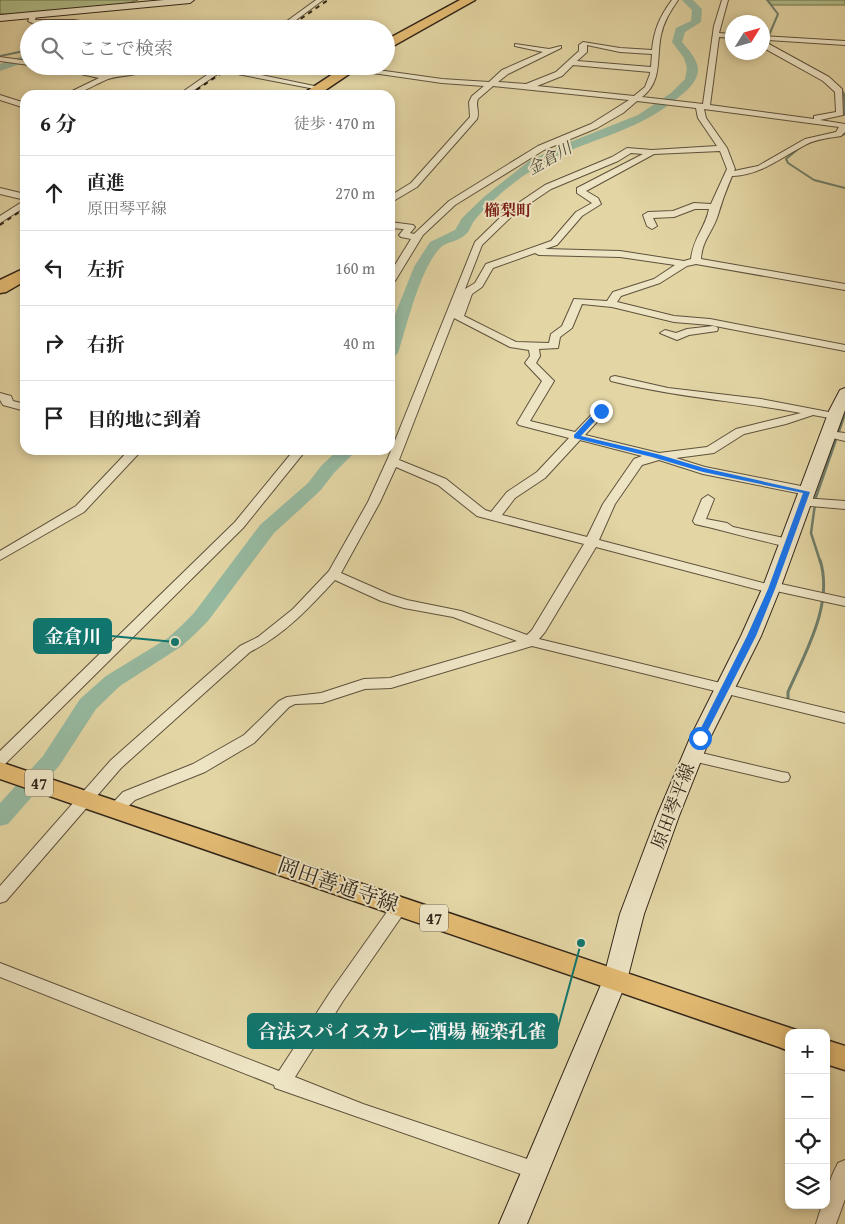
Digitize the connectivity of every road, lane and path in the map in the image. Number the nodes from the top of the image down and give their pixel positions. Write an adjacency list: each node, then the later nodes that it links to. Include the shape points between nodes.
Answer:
1 (190, 0): 9 (main road)
2 (320, 0): 12 (street)
3 (460, 0): 8 (street)
4 (470, 0): 13 (highway)
5 (478, 0): 13 (highway)
6 (725, 0): 14 (street)
7 (671, 2): 23 (street, via 663,16)
8 (443, 10)
9 (33, 16): 10 (main road); 11 (street)
10 (0, 18)
11 (31, 20)
12 (292, 20)
13 (406, 34): 17 (highway)
14 (716, 35): 15 (street); 46 (street, via 713,72)
15 (725, 36)
16 (770, 38): 19 (street)
17 (395, 41)
18 (531, 41): 22 (street, via 520,46)
19 (845, 43)
20 (559, 47): 22 (street)
21 (770, 48): 47 (street, via 826,79 839,91 840,113)
22 (550, 51): 25 (street)
23 (655, 52): 28 (street, via 585,43 583,52); 29 (street)
24 (518, 54): 25 (street)
25 (537, 58): 37 (street, via 505,72)
26 (0, 59): 27 (street)
27 (20, 62)
28 (571, 63): 29 (street); 38 (street, via 558,74)
29 (654, 70): 44 (street, via 648,88)
30 (395, 74): 37 (street)
31 (90, 75): 36 (street)
32 (129, 75): 36 (street)
33 (212, 75): 40 (street)
34 (250, 75): 41 (street)
35 (341, 75): 42 (highway)
36 (105, 78): 39 (street)
37 (491, 84): 38 (street); 54 (street, via 473,102 474,117 429,169 408,190)
38 (526, 87): 44 (street)
39 (79, 90)
40 (189, 90)
41 (310, 90)
42 (316, 90)
43 (0, 97): 45 (street)
44 (636, 99): 46 (street); 60 (street, via 594,126 541,148 471,190 439,214)
45 (20, 104)
46 (703, 107): 47 (street); 49 (street, via 702,118)
47 (809, 120): 48 (street)
48 (844, 126): 51 (street, via 838,134 806,141 752,172)
49 (723, 148): 50 (street); 51 (street)
50 (652, 152): 61 (street, via 580,190 596,204 580,214 559,240); 68 (street, via 630,150 548,187 519,205 478,244)
51 (730, 174): 56 (street)
52 (0, 191): 53 (street)
53 (20, 196)
54 (395, 197)
55 (20, 206): 57 (street)
56 (715, 207): 59 (street, via 694,206 674,214 648,215); 62 (street, via 697,246)
57 (0, 220)
58 (395, 226): 60 (street, via 410,227 404,235)
59 (652, 226)
60 (416, 237): 64 (street)
61 (528, 252): 63 (street, via 620,254); 68 (street, via 489,266 479,285)
62 (696, 261): 63 (street); 66 (street)
63 (684, 264): 69 (street, via 657,282 617,294)
64 (395, 273)
65 (20, 276): 67 (highway)
66 (845, 287)
67 (0, 288)
68 (464, 292): 72 (street, via 458,317 514,345); 81 (street)
69 (612, 304): 70 (street, via 674,319); 72 (street, via 578,301 567,328 555,336 554,346)
70 (731, 326): 71 (street, via 677,336); 73 (street)
71 (665, 333)
72 (530, 346): 80 (street, via 535,356 530,363 548,381 523,423)
73 (845, 348)
74 (616, 379): 78 (street, via 668,391 761,402)
75 (0, 396): 76 (street, via 7,398 7,403)
76 (20, 407)
77 (601, 411): 80 (street)
78 (810, 412): 79 (street); 85 (street, via 740,431 710,450)
79 (839, 419): 88 (main road, 原田琴平線)
80 (576, 437): 85 (street); 90 (street, via 541,475 511,495)
81 (395, 454)
82 (131, 455): 93 (street, via 80,509)
83 (296, 455): 101 (street, via 239,525)
84 (395, 455): 86 (street)
85 (658, 456): 88 (street); 91 (street, via 638,462 632,469 609,504)
86 (392, 461): 90 (street, via 442,482 475,510); 94 (street, via 374,502)
87 (708, 499): 92 (street, via 699,521)
88 (810, 500): 89 (street); 92 (main road, 原田琴平線)
89 (845, 505)
90 (494, 517): 91 (street)
91 (591, 542): 95 (street); 97 (street, via 538,632)
92 (788, 543): 95 (main road, 原田琴平線)
93 (0, 556)
94 (334, 575): 97 (street, via 386,598 443,610); 104 (street, via 298,612 263,640 245,649 166,718)
95 (772, 588): 96 (street); 98 (main road, 原田琴平線)
96 (845, 602)
97 (529, 641): 98 (street); 105 (street, via 391,683 364,684 322,698 292,700 249,739 199,768 129,796)
98 (724, 689): 99 (street); 100 (main road, 原田琴平線)
99 (845, 718)
100 (693, 756): 103 (street, via 764,778); 109 (main road, 原田琴平線, via 632,914)
101 (0, 760)
102 (0, 770): 104 (main road, 岡田善通寺線 / 47)
103 (782, 777)
104 (82, 798): 105 (main road, 岡田善通寺線 / 47); 106 (street)
105 (115, 809): 107 (main road, 岡田善通寺線 / 47)
106 (0, 897)
107 (400, 906): 109 (main road, 岡田善通寺線 / 47); 113 (street)
108 (0, 970): 113 (street)
109 (614, 980): 110 (main road, 岡田善通寺線 / 47); 115 (main road, 原田琴平線)
110 (785, 1038)
111 (830, 1053): 112 (main road)
112 (845, 1058)
113 (282, 1082): 115 (street)
114 (845, 1169): 117 (street)
115 (535, 1170): 116 (main road, 原田琴平線)
116 (513, 1224)
117 (826, 1224)

